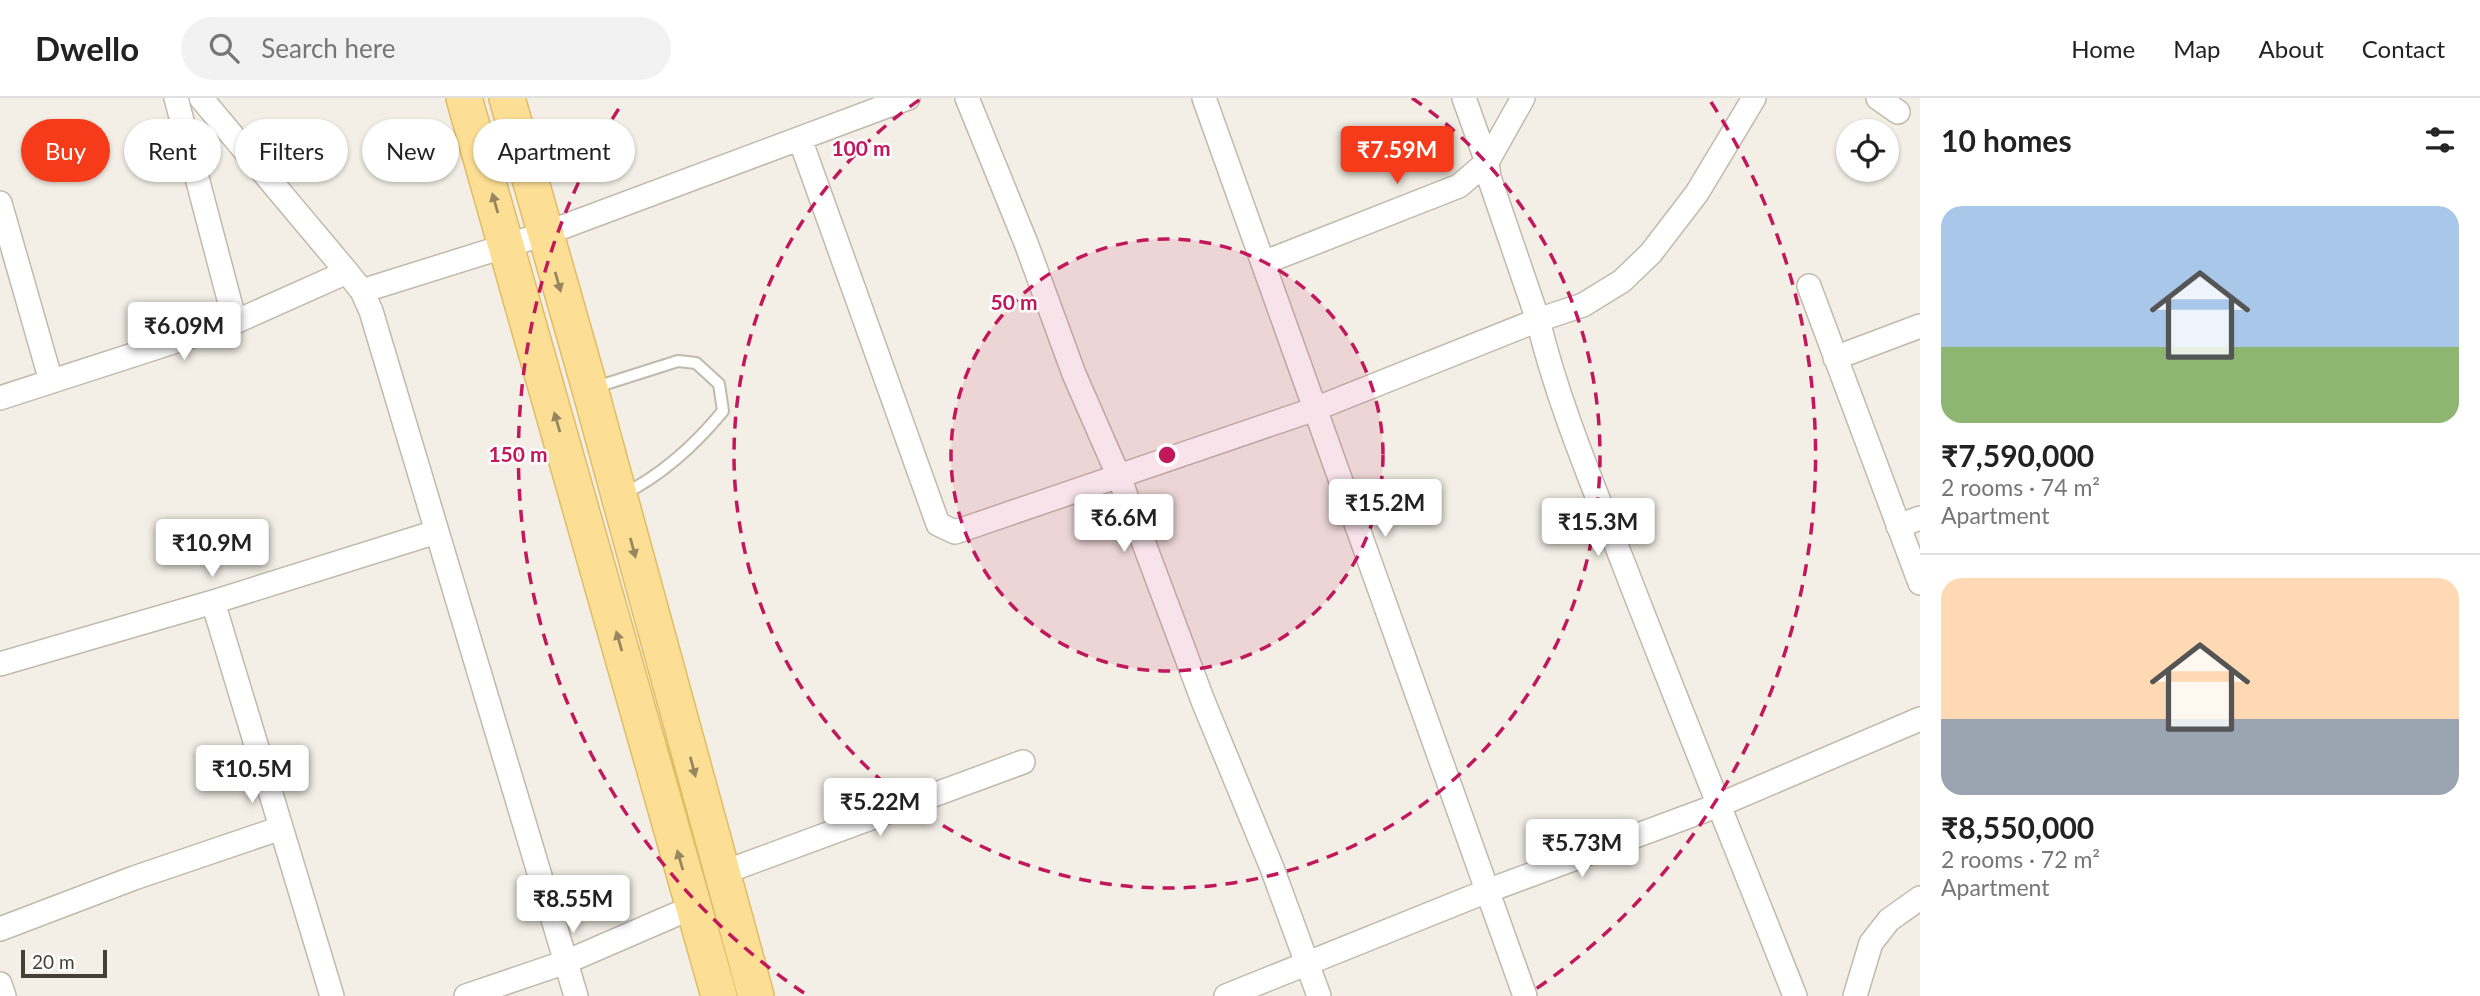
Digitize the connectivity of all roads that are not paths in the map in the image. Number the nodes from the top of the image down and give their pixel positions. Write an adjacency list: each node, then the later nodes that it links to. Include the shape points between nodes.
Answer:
1 (176, 98): 23 (street)
2 (201, 98): 19 (street)
3 (464, 98): 17 (main road, one-way to 3)
4 (507, 98): 16 (main road)
5 (908, 98): 13 (street)
6 (967, 98): 30 (street)
7 (1204, 98): 18 (street)
8 (1464, 98): 14 (street)
9 (1523, 98): 14 (street)
10 (1755, 98): 22 (street, via 1697,193 1651,253 1622,281 1583,305)
11 (1878, 98): 12 (street)
12 (1898, 112)
13 (800, 139): 16 (street); 30 (street, via 938,524 955,532)
14 (1487, 162): 18 (street, via 1459,186); 22 (street)
15 (0, 203): 26 (street)
16 (544, 234): 17 (street); 27 (main road, one-way to 27)
17 (508, 246): 21 (street); 45 (main road, one-way to 17)
18 (1263, 263): 29 (street)
19 (347, 272): 21 (street); 23 (street)
20 (1809, 285): 25 (street)
21 (362, 290): 34 (street)
22 (1538, 320): 29 (street); 40 (street, via 1587,467)
23 (235, 322): 26 (street)
24 (1920, 326): 25 (street)
25 (1835, 358): 33 (street)
26 (51, 382): 28 (street)
27 (590, 389): 31 (main road); 31 (lane, via 678,361 696,363 719,384 723,411 700,440 646,483)
28 (0, 398)
29 (1315, 409): 30 (street); 43 (street)
30 (1119, 477): 48 (street)
31 (619, 496): 42 (main road, one-way to 42)
32 (1920, 518): 33 (street)
33 (1898, 526): 35 (street)
34 (436, 532): 36 (street); 47 (street)
35 (1920, 583)
36 (212, 602): 37 (street); 41 (street)
37 (0, 664)
38 (1920, 719): 40 (street)
39 (1023, 762): 42 (street)
40 (1718, 805): 43 (street); 59 (street)
41 (281, 828): 46 (street); 51 (street)
42 (722, 873): 55 (main road)
43 (1487, 891): 48 (street); 58 (street)
44 (1920, 898): 60 (street, via 1889,920 1871,943)
45 (694, 907): 47 (street); 54 (main road)
46 (0, 929)
47 (566, 962): 52 (street); 53 (street)
48 (1307, 963): 56 (street); 57 (street)
49 (0, 984): 50 (street)
50 (4, 996)
51 (332, 996)
52 (466, 996)
53 (576, 996)
54 (719, 996)
55 (756, 996)
56 (1226, 996)
57 (1319, 996)
58 (1525, 996)
59 (1795, 996)
60 (1855, 996)

